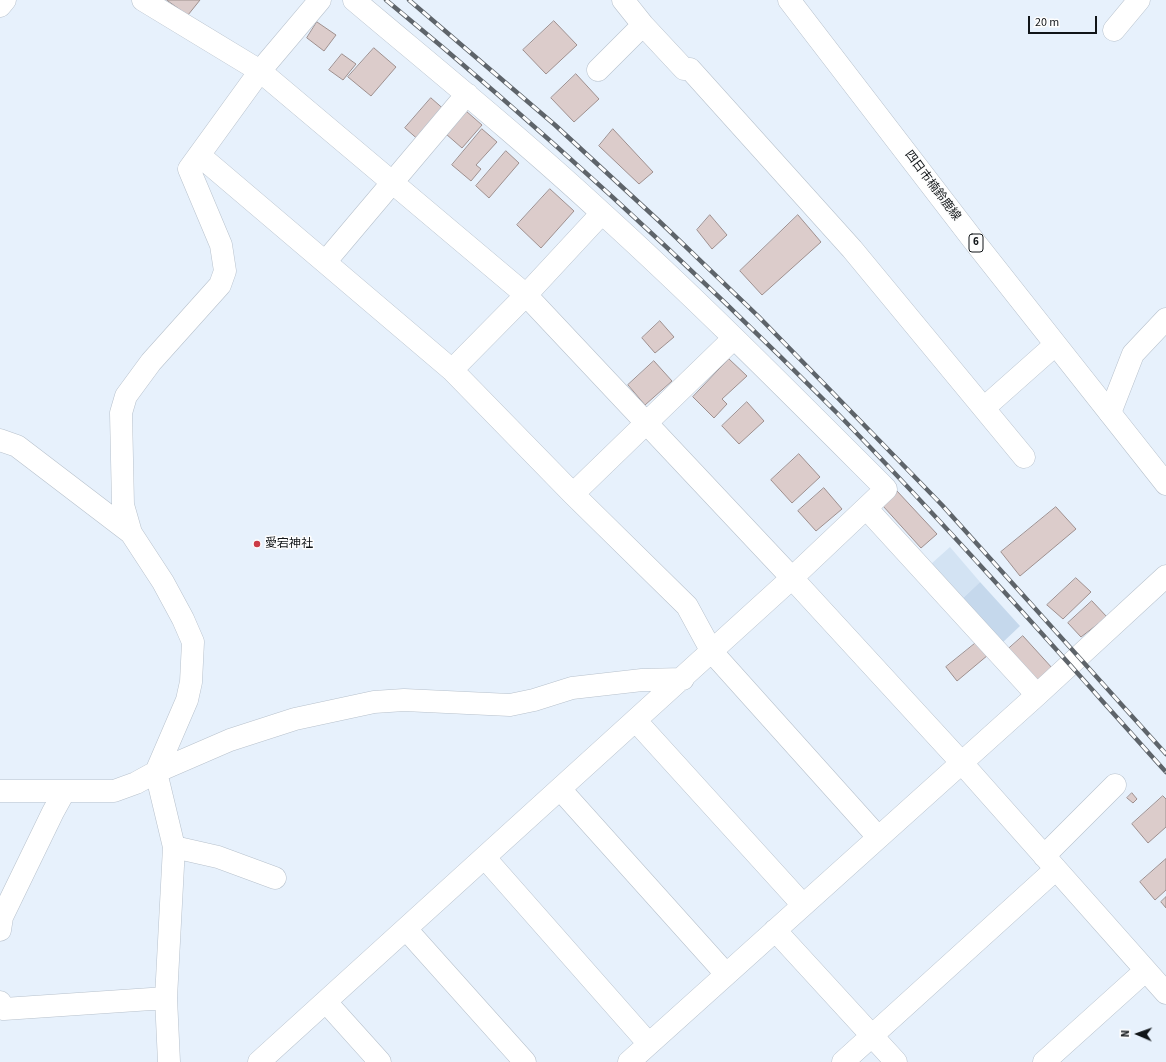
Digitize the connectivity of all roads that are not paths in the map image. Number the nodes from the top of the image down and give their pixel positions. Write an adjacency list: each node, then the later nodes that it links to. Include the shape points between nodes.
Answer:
1 (5, 0): 8 (street)
2 (142, 0): 12 (street)
3 (320, 0): 12 (street)
4 (354, 0): 13 (street)
5 (623, 0): 9 (street)
6 (789, 0): 21 (street, 四日市楠鈴鹿線 / 6)
7 (1139, 0): 10 (street)
8 (0, 6)
9 (643, 25): 11 (street); 23 (street, via 684,69 690,69 852,249)
10 (1114, 30)
11 (598, 70)
12 (260, 71): 14 (street); 15 (street)
13 (467, 94): 15 (street); 16 (street)
14 (200, 155): 17 (street); 31 (street, via 189,169 221,245 226,271 220,285 151,362 126,396 120,413 123,506)
15 (392, 181): 17 (street); 18 (street)
16 (602, 213): 18 (street); 20 (street)
17 (326, 261): 22 (street)
18 (526, 295): 22 (street); 25 (street)
19 (1166, 319): 24 (street, via 1133,354)
20 (734, 338): 25 (street); 30 (street, via 886,490)
21 (1055, 345): 23 (street); 24 (street, 四日市楠鈴鹿線 / 6)
22 (452, 370): 29 (street)
23 (984, 408): 27 (street)
24 (1110, 413): 28 (street, 四日市楠鈴鹿線 / 6)
25 (646, 422): 29 (street); 33 (street)
26 (2, 448): 31 (street, via 17,446)
27 (1024, 457)
28 (1166, 484)
29 (572, 494): 34 (street, via 686,606)
30 (867, 509): 33 (street); 36 (street)
31 (131, 533): 39 (street, via 163,582 193,642 191,682 186,700)
32 (1166, 576): 36 (street)
33 (792, 578): 34 (street); 38 (street)
34 (712, 652): 35 (street); 44 (street)
35 (683, 679): 37 (street); 39 (street, via 642,680 572,688 510,705 404,700 374,702 295,719 230,740)
36 (1037, 695): 38 (street)
37 (636, 721): 41 (street); 49 (street)
38 (961, 762): 44 (street); 47 (street)
39 (156, 772): 43 (street, via 114,791); 45 (street)
40 (1115, 785): 47 (street)
41 (560, 789): 46 (street); 54 (street)
42 (0, 791): 43 (street)
43 (64, 792): 51 (street, via 2,917)
44 (878, 837): 49 (street)
45 (174, 847): 48 (street, via 218,857); 56 (street)
46 (485, 858): 50 (street); 60 (street)
47 (1050, 862): 53 (street); 59 (street)
48 (275, 878)
49 (803, 905): 52 (street)
50 (406, 929): 57 (street); 64 (street)
51 (0, 930)
52 (775, 930): 54 (street); 59 (street)
53 (1145, 971): 55 (street); 68 (street)
54 (726, 974): 60 (street)
55 (1166, 993)
56 (166, 998): 58 (street); 61 (street)
57 (326, 1002): 62 (street); 63 (street)
58 (1, 1006)
59 (872, 1036): 66 (street); 67 (street)
60 (649, 1044): 65 (street)
61 (169, 1062)
62 (259, 1062)
63 (380, 1062)
64 (525, 1062)
65 (629, 1062)
66 (843, 1062)
67 (896, 1062)
68 (1044, 1062)

